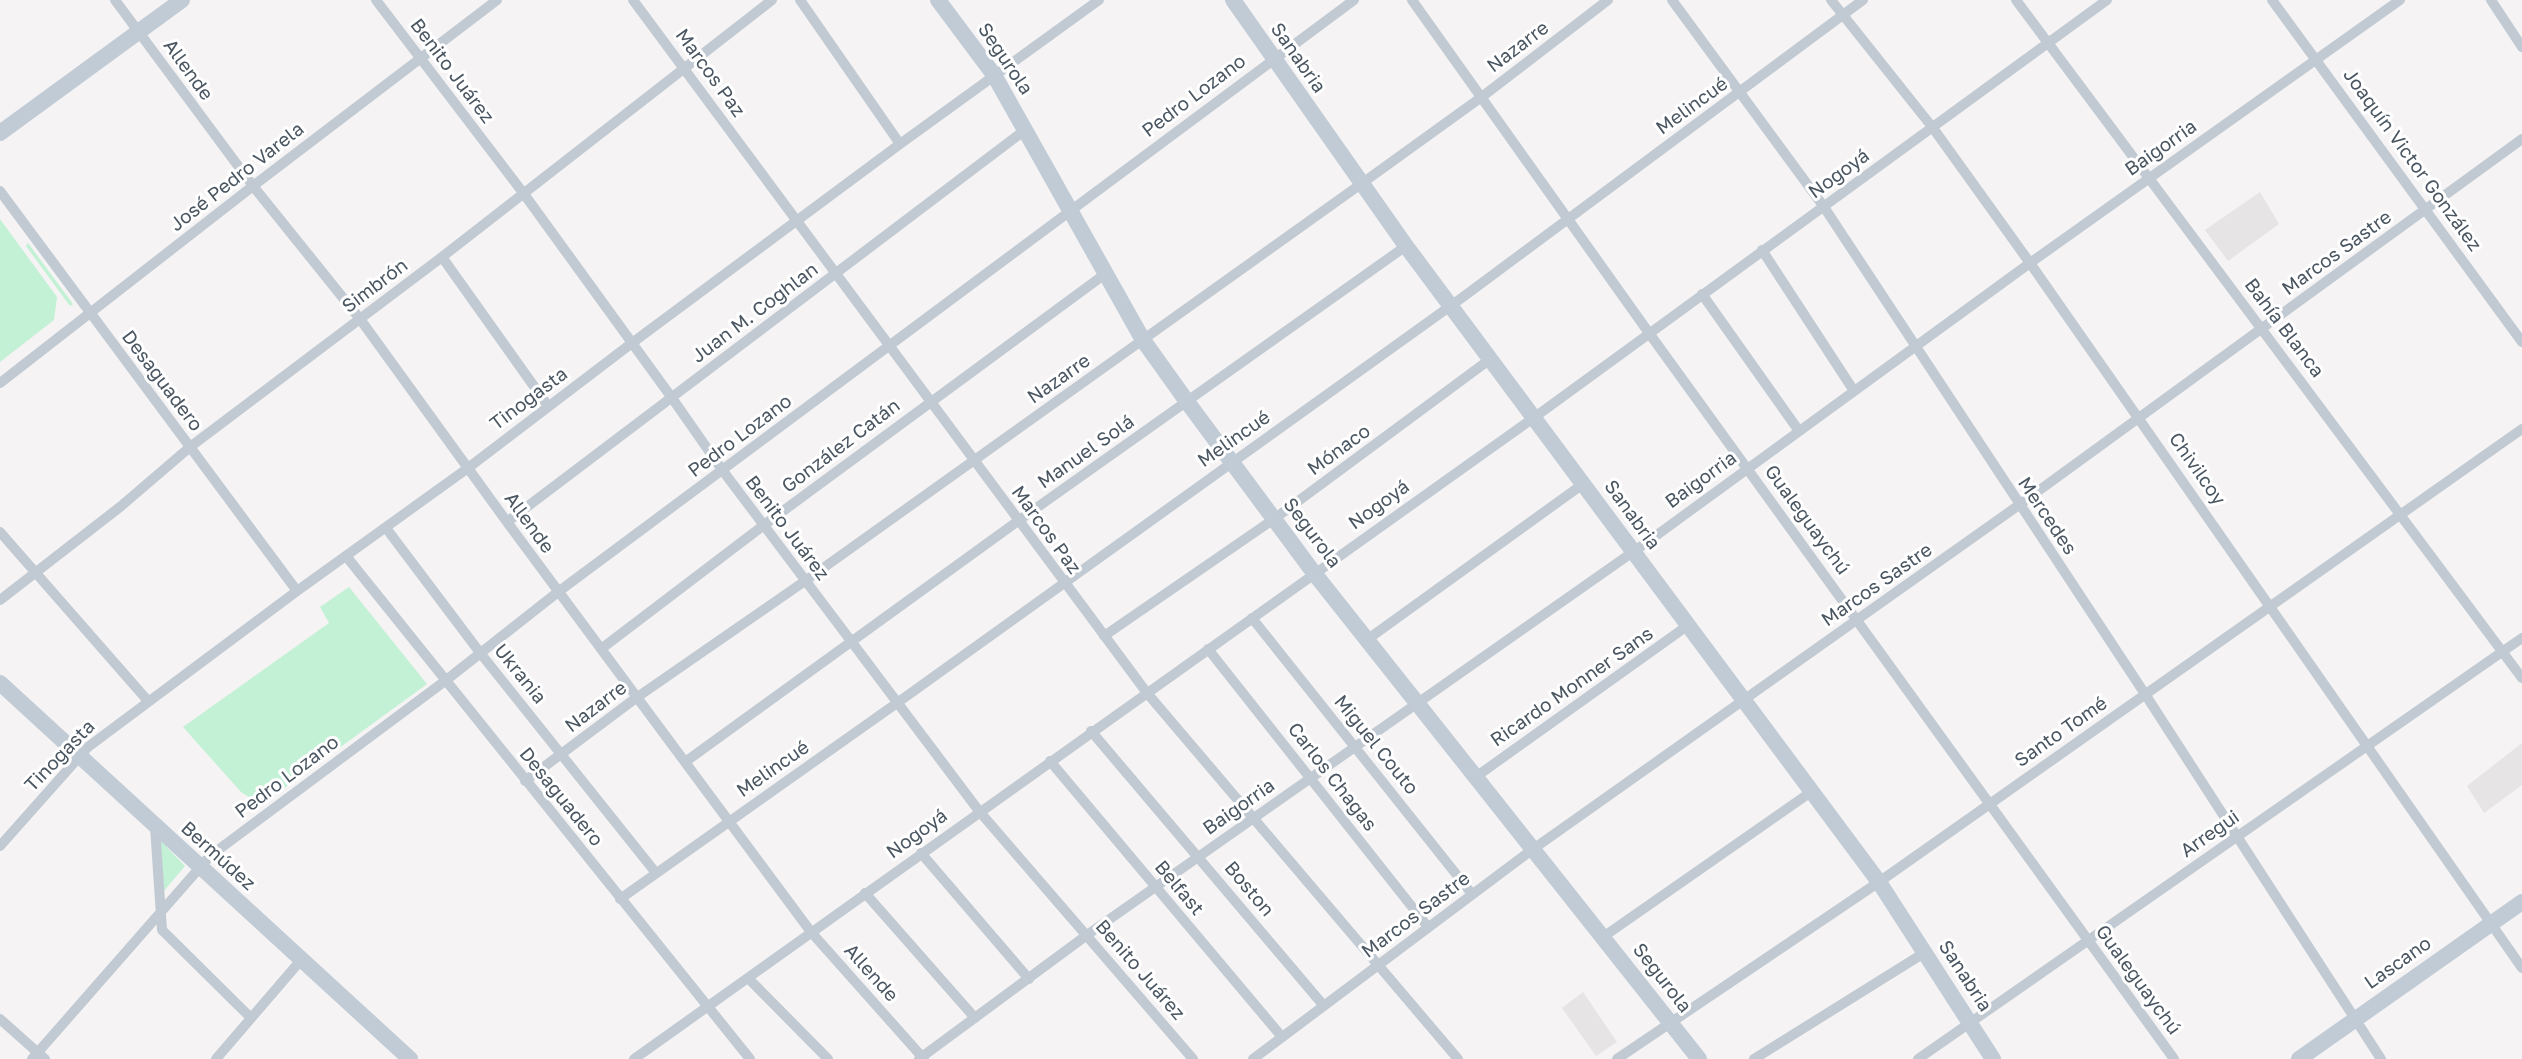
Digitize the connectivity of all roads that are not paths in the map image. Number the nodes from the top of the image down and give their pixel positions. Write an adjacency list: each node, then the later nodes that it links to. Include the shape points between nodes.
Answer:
1 (115, 0): 23 (street, Allende)
2 (182, 0): 23 (street)
3 (376, 0): 28 (street, Benito Juárez)
4 (497, 0): 28 (street, José Pedro Varela)
5 (633, 0): 29 (street, Marcos Paz)
6 (772, 0): 29 (street, Simbrón)
7 (800, 0): 37 (street)
8 (938, 0): 30 (street, Segurola)
9 (1098, 0): 30 (street, Tinogasta)
10 (1233, 0): 26 (street, Sanabria)
11 (1354, 0): 26 (street, Pedro Lozano)
12 (1412, 0): 32 (street, Gualeguaychú)
13 (1608, 0): 32 (street, Nazarre)
14 (1672, 0): 31 (street, Mercedes)
15 (1831, 0): 22 (street, Chivilcoy)
16 (1863, 0): 22 (street, Melincué)
17 (2016, 0): 24 (street, Bahía Blanca)
18 (2107, 0): 24 (street, Nogoyá)
19 (2272, 0): 27 (street, Joaquín Victor González)
20 (2400, 0): 27 (street, Baigorria)
21 (2491, 0): 25 (street)
22 (1842, 15): 31 (street, Melincué); 33 (street, Chivilcoy)
23 (138, 33): 35 (street); 40 (street, Allende)
24 (2048, 42): 33 (street, Nogoyá); 38 (street, Bahía Blanca)
25 (2522, 47)
26 (1273, 58): 39 (street, Sanabria); 44 (street, Pedro Lozano)
27 (2316, 59): 38 (street, Baigorria); 45 (street, Joaquín Victor González)
28 (421, 60): 40 (street, José Pedro Varela); 42 (street, Benito Juárez)
29 (686, 69): 42 (street, Simbrón); 47 (street, Marcos Paz)
30 (994, 75): 34 (street, Segurola); 37 (street, Tinogasta)
31 (1741, 91): 43 (street, Mercedes); 46 (street, Melincué)
32 (1483, 96): 39 (street, Nazarre); 46 (street, Gualeguaychú)
33 (1933, 128): 43 (street, Nogoyá); 51 (street, Chivilcoy)
34 (1025, 130): 44 (street, Segurola); 52 (street, Juan M. Coghlan)
35 (0, 133)
36 (2522, 139): 45 (street, Marcos Sastre)
37 (901, 144): 47 (street, Tinogasta)
38 (2149, 178): 51 (street, Baigorria); 58 (street, Bahía Blanca)
39 (1361, 184): 48 (street, Sanabria); 60 (street, Nazarre)
40 (253, 186): 56 (street, José Pedro Varela); 57 (street, Allende)
41 (0, 191): 56 (street, Desaguadero)
42 (524, 194): 50 (street, Simbrón); 62 (street, Benito Juárez)
43 (1824, 206): 49 (street, Nogoyá); 64 (street, Mercedes)
44 (1070, 209): 53 (street, Segurola); 63 (street, Pedro Lozano)
45 (2427, 209): 58 (street, Marcos Sastre); 61 (street, Joaquín Victor González)
46 (1568, 219): 55 (street, Melincué); 59 (street, Gualeguaychú)
47 (797, 222): 52 (street, Marcos Paz); 62 (street, Tinogasta)
48 (1406, 246): 55 (street, Sanabria); 70 (street, Manuel Solá)
49 (1762, 250): 54 (street, Nogoyá); 67 (street)
50 (442, 257): 57 (street, Simbrón); 71 (street)
51 (2030, 263): 64 (street, Baigorria); 73 (street, Chivilcoy)
52 (836, 273): 63 (street, Marcos Paz); 68 (street, Juan M. Coghlan)
53 (1105, 274): 60 (street, Segurola); 69 (street, González Catán)
54 (1702, 293): 59 (street, Nogoyá); 75 (street)
55 (1450, 306): 65 (street, Sanabria); 78 (street, Melincué)
56 (89, 313): 66 (street, José Pedro Varela); 76 (street, Desaguadero)
57 (360, 319): 76 (street, Simbrón); 80 (street, Allende)
58 (2262, 328): 73 (street, Marcos Sastre); 84 (street, Bahía Blanca)
59 (1649, 333): 72 (street, Nogoyá); 79 (street, Gualeguaychú)
60 (1143, 340): 70 (street, Segurola); 77 (street, Nazarre)
61 (2522, 342)
62 (632, 343): 68 (street, Benito Juárez); 71 (street, Tinogasta)
63 (890, 346): 69 (street, Marcos Paz); 81 (street, Pedro Lozano)
64 (1915, 348): 67 (street, Baigorria); 83 (street, Mercedes)
65 (1489, 360): 72 (street, Sanabria); 85 (street, Mónaco)
66 (0, 383)
67 (1854, 391): 75 (street, Baigorria)
68 (672, 398): 81 (street, Benito Juárez); 87 (street, Juan M. Coghlan)
69 (930, 402): 77 (street, Marcos Paz); 88 (street, González Catán)
70 (1188, 403): 78 (street, Segurola); 86 (street, Manuel Solá)
71 (548, 406): 80 (street, Tinogasta)
72 (1534, 417): 82 (street, Sanabria); 94 (street, Nogoyá)
73 (2139, 418): 83 (street, Marcos Sastre); 100 (street, Chivilcoy)
74 (2522, 429): 84 (street, Santo Tomé)
75 (1799, 430): 79 (street, Baigorria)
76 (190, 447): 93 (street, Simbrón); 97 (street, Desaguadero)
77 (974, 461): 86 (street, Marcos Paz); 95 (street, Nazarre)
78 (1232, 461): 85 (street, Segurola); 96 (street, Melincué)
79 (1747, 467): 91 (street, Baigorria); 102 (street, Gualeguaychú)
80 (468, 468): 87 (street, Allende); 89 (street, Tinogasta)
81 (723, 471): 88 (street, Benito Juárez); 98 (street, Pedro Lozano)
82 (1583, 484): 91 (street, Sanabria); 106 (street)
83 (2019, 505): 102 (street, Marcos Sastre); 116 (street, Mercedes)
84 (2402, 515): 100 (street, Santo Tomé); 110 (street, Bahía Blanca)
85 (1274, 519): 94 (street, Segurola); 104 (street, Mónaco)
86 (1018, 521): 96 (street, Marcos Paz); 107 (street, Manuel Solá)
87 (507, 522): 98 (street, Allende)
88 (764, 525): 95 (street, Benito Juárez); 108 (street, González Catán)
89 (386, 528): 92 (street, Tinogasta); 111 (street, Ukrania)
90 (0, 532): 93 (street)
91 (1633, 551): 103 (street, Sanabria); 120 (street, Baigorria)
92 (346, 556): 97 (street, Tinogasta); 113 (street, Desaguadero)
93 (35, 572): 99 (street, Simbrón); 118 (street)
94 (1314, 573): 101 (street, Nogoyá); 106 (street, Segurola)
95 (805, 581): 107 (street, Benito Juárez); 117 (street, Nazarre)
96 (1064, 583): 104 (street, Marcos Paz); 121 (street, Melincué)
97 (297, 591): 118 (street, Tinogasta)
98 (558, 592): 108 (street, Allende); 111 (street, Pedro Lozano)
99 (0, 600)
100 (2271, 606): 116 (street, Santo Tomé); 123 (street, Chivilcoy)
101 (1252, 618): 109 (street, Nogoyá); 124 (street, Miguel Couto)
102 (1857, 620): 119 (street, Marcos Sastre); 133 (street, Gualeguaychú)
103 (1687, 626): 119 (street, Sanabria); 129 (street, Ricardo Monner Sans)
104 (1104, 636): 115 (street, Marcos Paz)
105 (2522, 638): 110 (street, Arregui)
106 (1368, 639): 120 (street, Segurola)
107 (850, 642): 121 (street, Benito Juárez); 128 (street, Manuel Solá)
108 (601, 649): 117 (street, Allende)
109 (1208, 649): 115 (street, Nogoyá); 130 (street, Carlos Chagas)
110 (2502, 652): 112 (street, Bahía Blanca); 123 (street, Arregui)
111 (481, 654): 113 (street, Pedro Lozano); 125 (street, Ukrania)
112 (2522, 678)
113 (446, 681): 131 (street, Desaguadero); 143 (street, Pedro Lozano)
114 (0, 683): 126 (street, Bermúdez)
115 (1147, 693): 122 (street, Nogoyá); 135 (street, Marcos Paz)
116 (2145, 694): 133 (street, Santo Tomé); 138 (street, Mercedes)
117 (636, 698): 125 (street, Nazarre); 128 (street, Allende)
118 (149, 701): 126 (street, Tinogasta)
119 (1744, 702): 132 (street, Sanabria); 140 (street, Marcos Sastre)
120 (1419, 703): 124 (street, Baigorria); 129 (street, Segurola)
121 (897, 704): 134 (street, Benito Juárez); 136 (street, Melincué)
122 (1091, 731): 127 (street, Nogoyá); 142 (street, Boston)
123 (2368, 745): 138 (street, Arregui); 152 (street, Chivilcoy)
124 (1356, 747): 130 (street, Baigorria); 148 (street, Miguel Couto)
125 (562, 754): 131 (street, Nazarre); 144 (street, Ukrania)
126 (78, 756): 137 (street, Bermúdez); 139 (street, Tinogasta)
127 (1050, 761): 134 (street, Nogoyá); 146 (street, Belfast)
128 (685, 762): 136 (street, Allende)
129 (1476, 776): 140 (street, Segurola)
130 (1311, 778): 135 (street, Baigorria); 153 (street, Carlos Chagas)
131 (525, 781): 149 (street, Desaguadero)
132 (1811, 792): 145 (street, Sanabria); 156 (street)
133 (1990, 803): 145 (street, Santo Tomé); 157 (street, Gualeguaychú)
134 (979, 811): 141 (street, Nogoyá); 155 (street, Benito Juárez)
135 (1252, 819): 142 (street, Baigorria); 160 (street, Marcos Paz)
136 (727, 822): 144 (street, Melincué); 154 (street, Allende)
137 (155, 827): 143 (street, Bermúdez); 151 (street)
138 (2237, 836): 157 (street, Arregui); 169 (street, Mercedes)
139 (0, 846)
140 (1534, 848): 148 (street, Marcos Sastre); 156 (street, Segurola)
141 (921, 853): 147 (street, Nogoyá); 163 (street)
142 (1199, 856): 146 (street, Baigorria); 164 (street, Boston)
143 (199, 867): 151 (street, Pedro Lozano); 159 (street, Bermúdez)
144 (656, 873): 149 (street, Melincué)
145 (1879, 881): 158 (street, Sanabria); 170 (street, Santo Tomé)
146 (1155, 887): 155 (street, Baigorria); 172 (street, Belfast)
147 (865, 893): 154 (street, Nogoyá); 167 (street)
148 (1472, 894): 153 (street, Marcos Sastre)
149 (620, 899): 165 (street, Desaguadero)
150 (2522, 902): 152 (street, Lascano)
151 (160, 914): 166 (street, via 162,930); 174 (street, Pedro Lozano)
152 (2491, 923): 161 (street, Chivilcoy); 169 (street, Lascano)
153 (1428, 927): 160 (street, Marcos Sastre)
154 (811, 932): 162 (street, Nogoyá); 176 (street, Allende)
155 (1087, 935): 163 (street, Baigorria); 181 (street, Benito Juárez)
156 (1602, 937): 170 (street, Segurola)
157 (2088, 940): 171 (street, Arregui); 189 (street, Gualeguaychú)
158 (1924, 953): 171 (street, Sanabria); 186 (street)
159 (301, 960): 166 (street); 175 (street, Bermúdez)
160 (1378, 965): 164 (street, Marcos Sastre); 183 (street, Marcos Paz)
161 (2522, 968)
162 (748, 978): 165 (street, Nogoyá); 180 (street)
163 (1029, 979): 167 (street, Baigorria)
164 (1324, 1006): 172 (street, Marcos Sastre)
165 (708, 1007): 173 (street, Nogoyá); 179 (street, Desaguadero)
166 (251, 1018): 177 (street)
167 (975, 1018): 176 (street, Baigorria)
168 (0, 1019): 174 (street)
169 (2355, 1020): 190 (street, Lascano); 191 (street, Mercedes)
170 (1670, 1023): 184 (street, Santo Tomé); 185 (street, Segurola)
171 (1971, 1024): 187 (street, Arregui); 188 (street, Sanabria)
172 (1282, 1037): 182 (street, Marcos Sastre)
173 (651, 1054): 178 (street, Nogoyá)
174 (38, 1057)
175 (405, 1057)
176 (922, 1058)
177 (216, 1059)
178 (634, 1059)
179 (750, 1059)
180 (828, 1059)
181 (1193, 1059)
182 (1252, 1059)
183 (1458, 1059)
184 (1617, 1059)
185 (1699, 1059)
186 (1754, 1059)
187 (1918, 1059)
188 (1993, 1059)
189 (2174, 1059)
190 (2299, 1059)
191 (2381, 1059)

